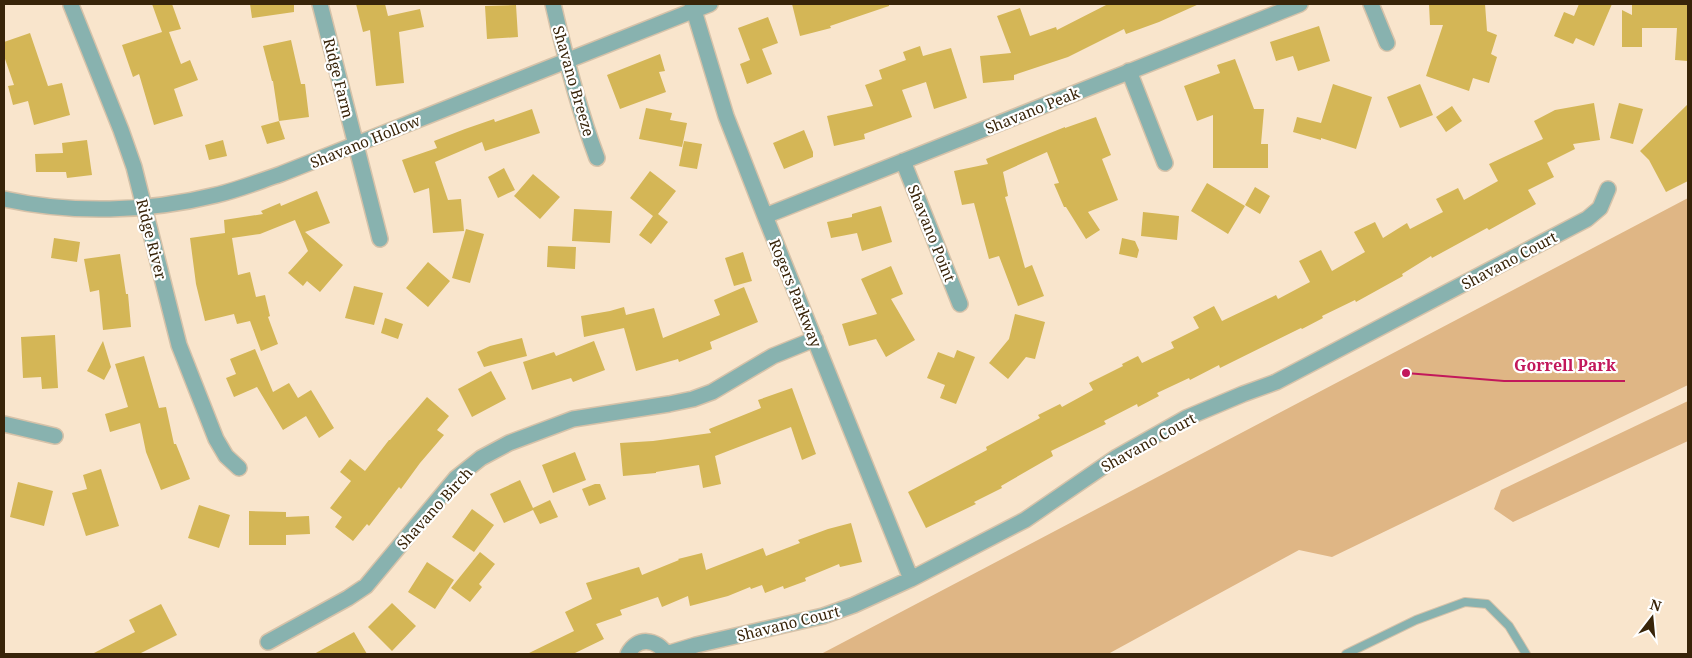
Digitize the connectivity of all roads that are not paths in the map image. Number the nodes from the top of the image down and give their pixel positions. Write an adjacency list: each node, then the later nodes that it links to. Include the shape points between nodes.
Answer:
1 (320, 4): 11 (street, Ridge Farm)
2 (553, 4): 9 (street, Shavano Breeze)
3 (710, 4): 7 (street, Shavano Hollow)
4 (1300, 4): 10 (street, Shavano Peak)
5 (1371, 4): 8 (street)
6 (71, 5): 17 (street, Ridge River, via 121,130)
7 (692, 7): 9 (street, Shavano Hollow); 18 (street, Rogers Parkway, via 726,116)
8 (1387, 43)
9 (566, 61): 11 (street, Shavano Hollow); 12 (street, Shavano Breeze)
10 (1129, 72): 13 (street, Shavano Peak); 14 (street)
11 (356, 145): 17 (street, Shavano Hollow, via 216,195); 19 (street, Ridge Farm)
12 (597, 158)
13 (903, 161): 18 (street, Shavano Peak); 20 (street, Shavano Point)
14 (1165, 163)
15 (1608, 189): 25 (street, Shavano Court, via 1600,208 1587,219 1276,382 1186,418 1117,456 1025,520)
16 (4, 199): 17 (street, Shavano Hollow, via 64,208)
17 (144, 206): 24 (street, Ridge River, via 179,345 216,439 226,456)
18 (765, 216): 21 (street, Rogers Parkway)
19 (380, 239)
20 (960, 304)
21 (815, 338): 25 (street, Rogers Parkway); 26 (street, Shavano Birch, via 773,356 712,392 693,399 573,419 509,443 481,458 456,478 366,586)
22 (4, 424): 23 (street)
23 (55, 436)
24 (239, 468)
25 (911, 579): 28 (street, Shavano Court, via 824,616)
26 (268, 642)
27 (628, 654): 28 (street, Shavano Court, via 634,645 649,641 656,643)
28 (666, 654)
29 (1346, 654): 30 (lane, via 1416,620 1465,602 1487,604 1509,626)
30 (1526, 654)

